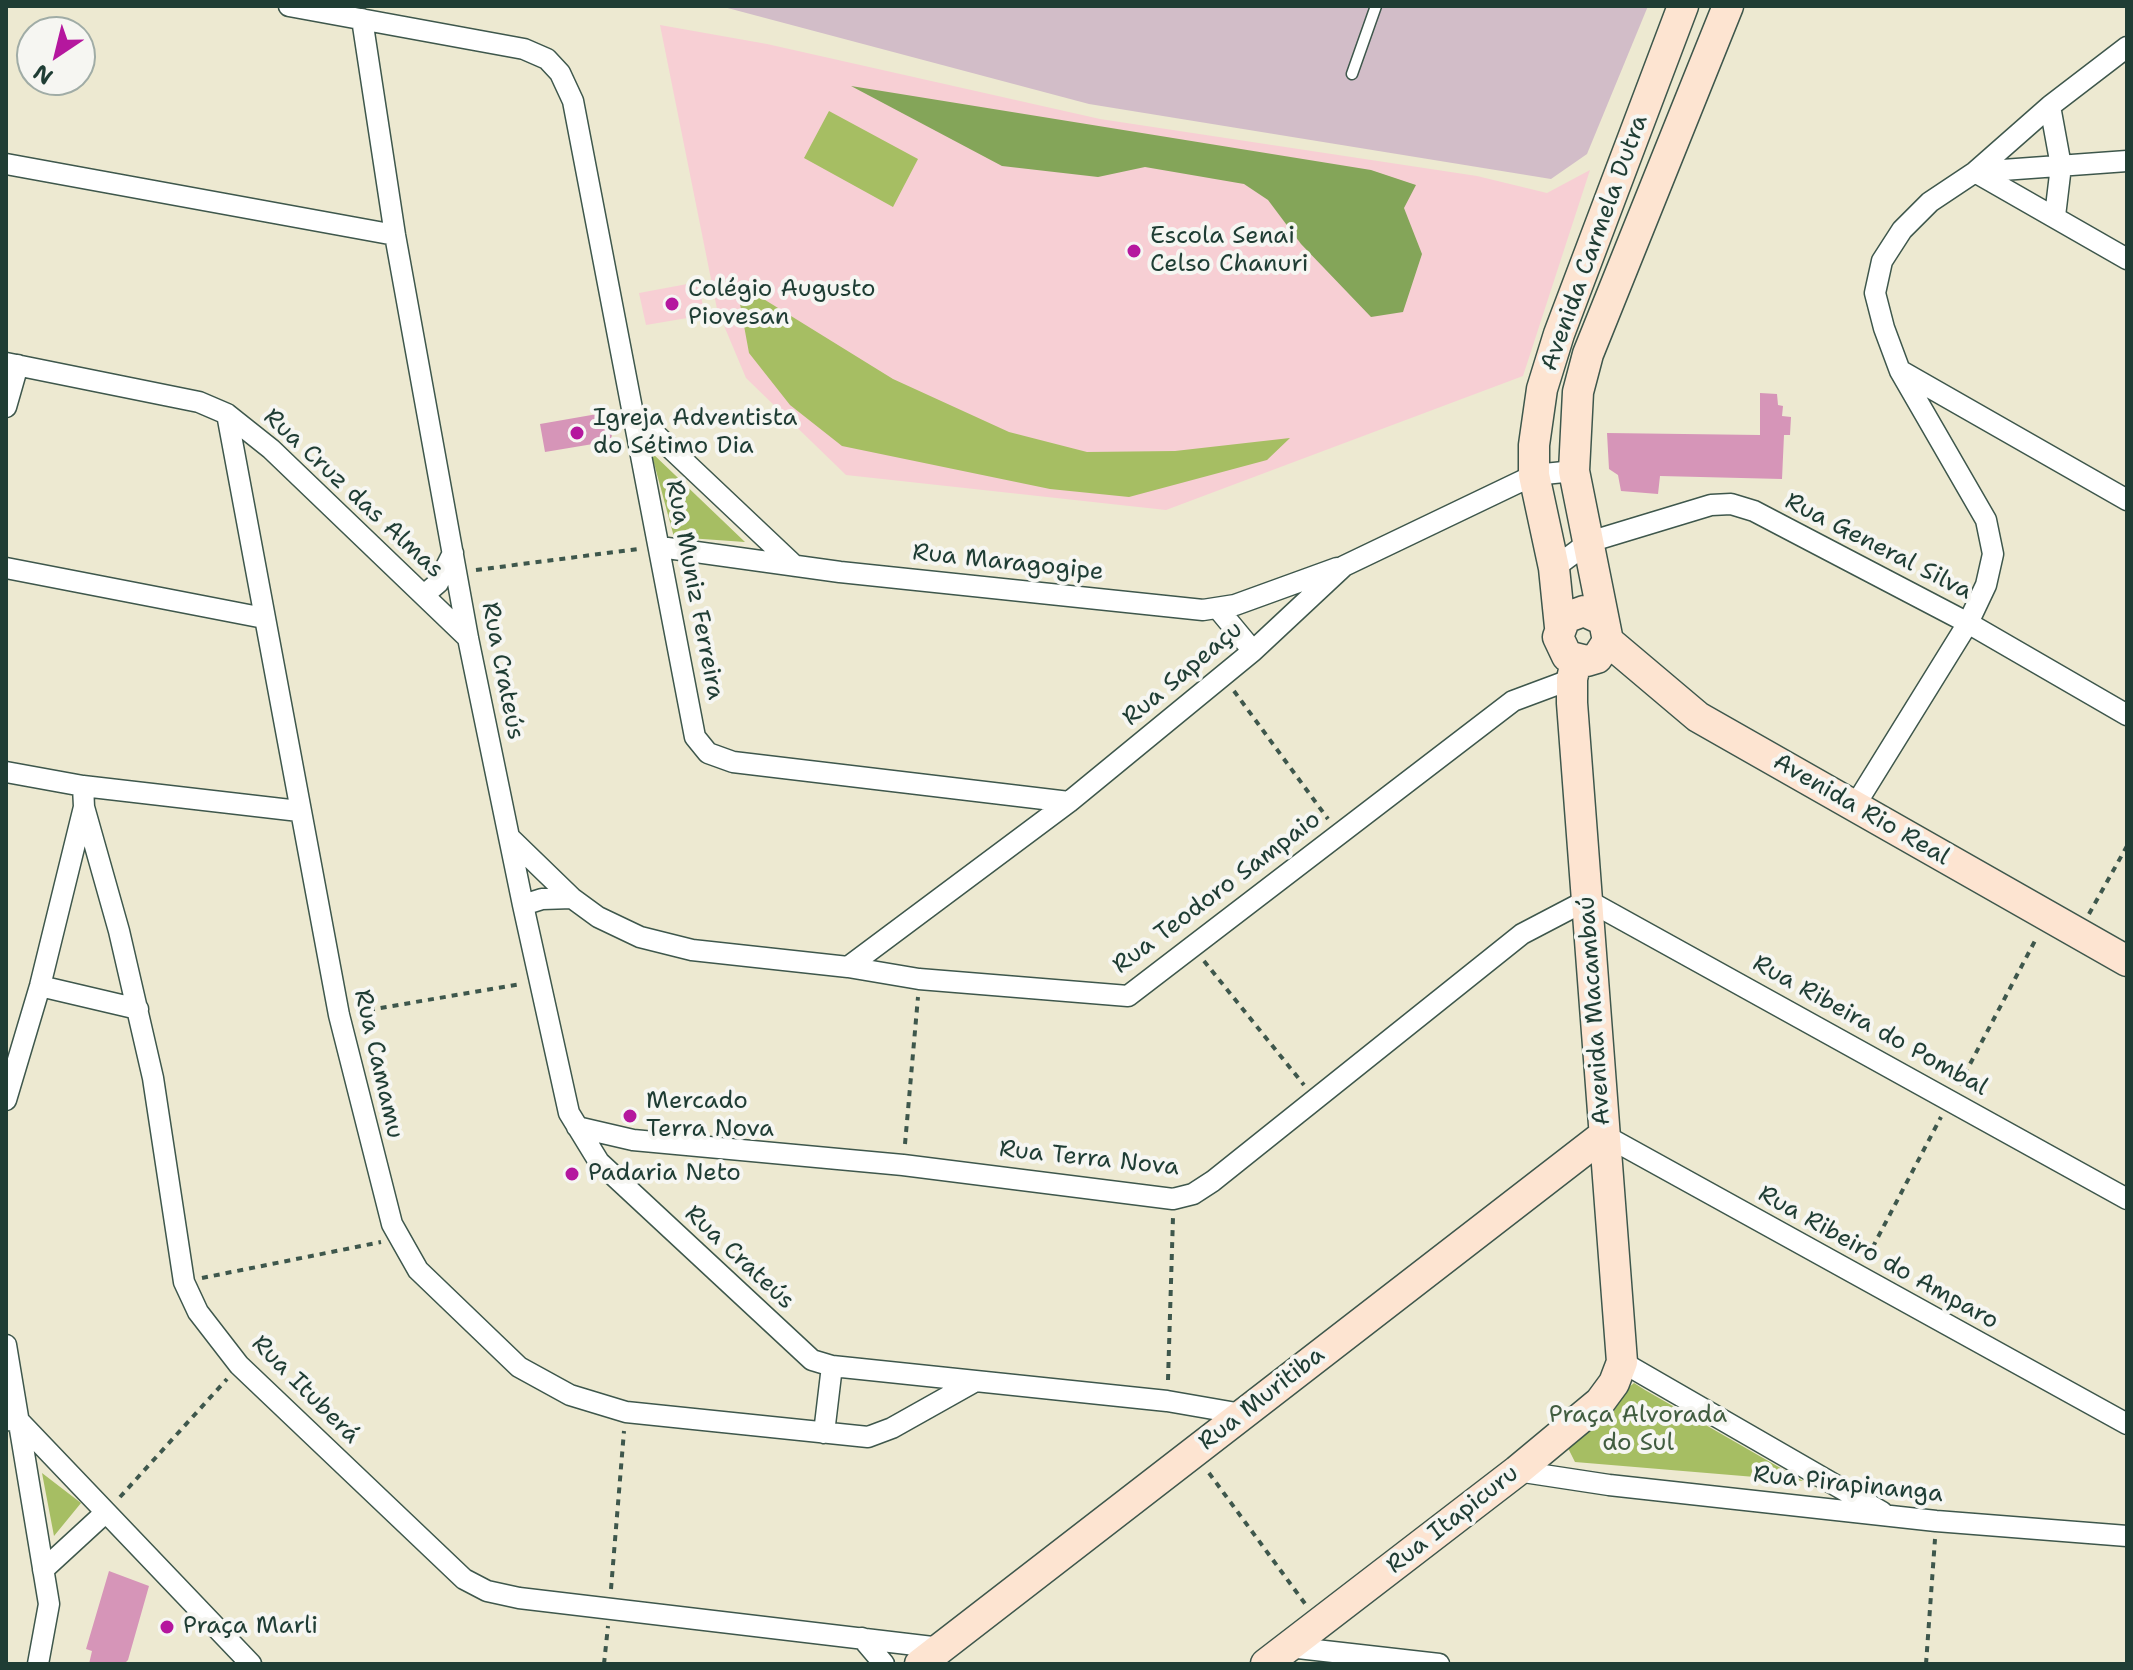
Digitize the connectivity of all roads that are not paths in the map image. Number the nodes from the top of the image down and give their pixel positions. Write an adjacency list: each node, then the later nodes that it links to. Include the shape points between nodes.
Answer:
1 (289, 6): 5 (street)
2 (1376, 6): 7 (lane)
3 (1683, 6): 22 (street, Avenida Carmela Dutra, via 1550,359 1534,445)
4 (1728, 6): 21 (street, Avenida Carmela Dutra, via 1588,354 1578,392)
5 (362, 19): 14 (street, Rua Crateús); 19 (street, Rua Muniz Ferreira, via 524,49 547,59 560,73 573,101)
6 (2127, 47): 8 (street)
7 (1352, 74)
8 (2050, 106): 11 (street); 12 (street)
9 (2127, 161): 11 (street)
10 (6, 164): 14 (street)
11 (2061, 166): 12 (street); 13 (street)
12 (1975, 172): 13 (street); 17 (street, via 1920,211 1882,261 1875,293)
13 (2055, 216): 15 (street)
14 (395, 235): 26 (street, Rua Crateús)
15 (2127, 259)
16 (12, 364): 18 (street); 20 (street, Rua Cruz das Almas, via 199,402)
17 (1900, 371): 23 (street); 34 (street, via 1986,520 1993,554)
18 (6, 407)
19 (632, 412): 25 (street, Rua Muniz Ferreira); 27 (street)
20 (227, 414): 31 (street, Rua Cruz das Almas); 33 (street, Rua Camamu)
21 (1574, 471): 22 (street, Rua Sapeaçu); 24 (street, Avenida Carmela Dutra)
22 (1534, 475): 28 (street, Rua Sapeaçu); 30 (street, Avenida Carmela Dutra)
23 (2127, 500)
24 (1589, 542): 30 (street, Rua General Silva); 34 (street, Rua General Silva, via 1711,505 1731,504 1754,511); 36 (street, Avenida Carmela Dutra)
25 (660, 547): 27 (street, Rua Maragogipe); 43 (street, Rua Muniz Ferreira, via 695,737 708,753 733,762)
26 (455, 563): 31 (street); 37 (street, Rua Crateús)
27 (795, 566): 32 (street, Rua Maragogipe)
28 (1344, 566): 32 (street, Rua Maragogipe); 38 (street, Rua Sapeaçu)
29 (6, 568): 33 (street)
30 (1554, 568): 35 (street, Avenida Carmela Dutra)
31 (424, 595): 37 (street, Rua Cruz das Almas)
32 (1219, 610): 38 (street)
33 (264, 618): 46 (street, Rua Camamu)
34 (1968, 623): 40 (street, Rua General Silva); 45 (street)
35 (1560, 627): 36 (street, via 1565,618 1584,611); 39 (street, via 1560,647)
36 (1606, 630): 39 (street, via 1597,658); 45 (street, Avenida Rio Real, via 1698,717)
37 (468, 638): 47 (street, Rua Crateús)
38 (1253, 651): 43 (street, Rua Sapeaçu)
39 (1574, 670): 49 (street, Avenida Macambaú); 52 (street, Rua Teodoro Sampaio, via 1513,701 1128,996 919,979)
40 (2127, 715)
41 (6, 772): 42 (street)
42 (83, 786): 44 (street); 46 (street)
43 (1069, 802): 52 (street, Rua Sapeaçu)
44 (84, 807): 53 (street); 54 (street, Rua Ituberá)
45 (1854, 807): 51 (street, Avenida Rio Real)
46 (299, 811): 68 (street, Rua Camamu, via 339,1015 392,1224 418,1270 519,1367 570,1395 626,1412)
47 (509, 837): 48 (street, Rua Teodoro Sampaio); 50 (street, Rua Crateús)
48 (572, 898): 50 (street); 52 (street, Rua Teodoro Sampaio, via 640,937 692,950)
49 (1587, 900): 57 (street, Avenida Macambaú); 58 (street, Rua Terra Nova, via 1522,934 1193,1194 1173,1199 903,1165); 60 (street, Rua Ribeira do Pombal)
50 (523, 905): 56 (street, Rua Crateús, via 569,1113)
51 (2127, 961)
52 (848, 967)
53 (40, 986): 54 (street); 55 (street)
54 (138, 1009): 74 (street, Rua Ituberá, via 184,1282 198,1312 239,1365 464,1579 519,1598)
55 (6, 1100)
56 (577, 1127): 58 (street, Rua Terra Nova); 59 (street, Rua Crateús)
57 (1604, 1135): 62 (street, Avenida Macambaú); 65 (street, Rua Muritiba); 67 (street, Rua Ribeiro do Amparo)
58 (633, 1140): 59 (street)
59 (599, 1162): 63 (street, Rua Crateús, via 796,1348)
60 (2127, 1199)
61 (6, 1345): 66 (street)
62 (1622, 1362): 69 (street, Rua Itapicuru, via 1600,1402); 71 (street)
63 (832, 1366): 64 (street, Rua Crateús); 68 (street)
64 (974, 1382): 65 (street, Rua Crateús, via 1167,1401); 68 (street, Rua Camamu, via 868,1437)
65 (1242, 1414): 75 (street, Rua Muritiba)
66 (13, 1421): 70 (street); 73 (street)
67 (2127, 1424)
68 (824, 1433)
69 (1517, 1471): 71 (street, Rua Pirapinanga); 76 (street, Rua Itapicuru)
70 (105, 1513): 73 (street); 78 (street)
71 (1887, 1515): 72 (street, Rua Pirapinanga)
72 (2127, 1536)
73 (43, 1570): 77 (street, via 49,1604)
74 (862, 1638): 75 (street, Rua Ituberá); 79 (street)
75 (931, 1656)
76 (1278, 1656): 80 (street)
77 (38, 1664)
78 (251, 1664)
79 (884, 1664)
80 (1439, 1664)

